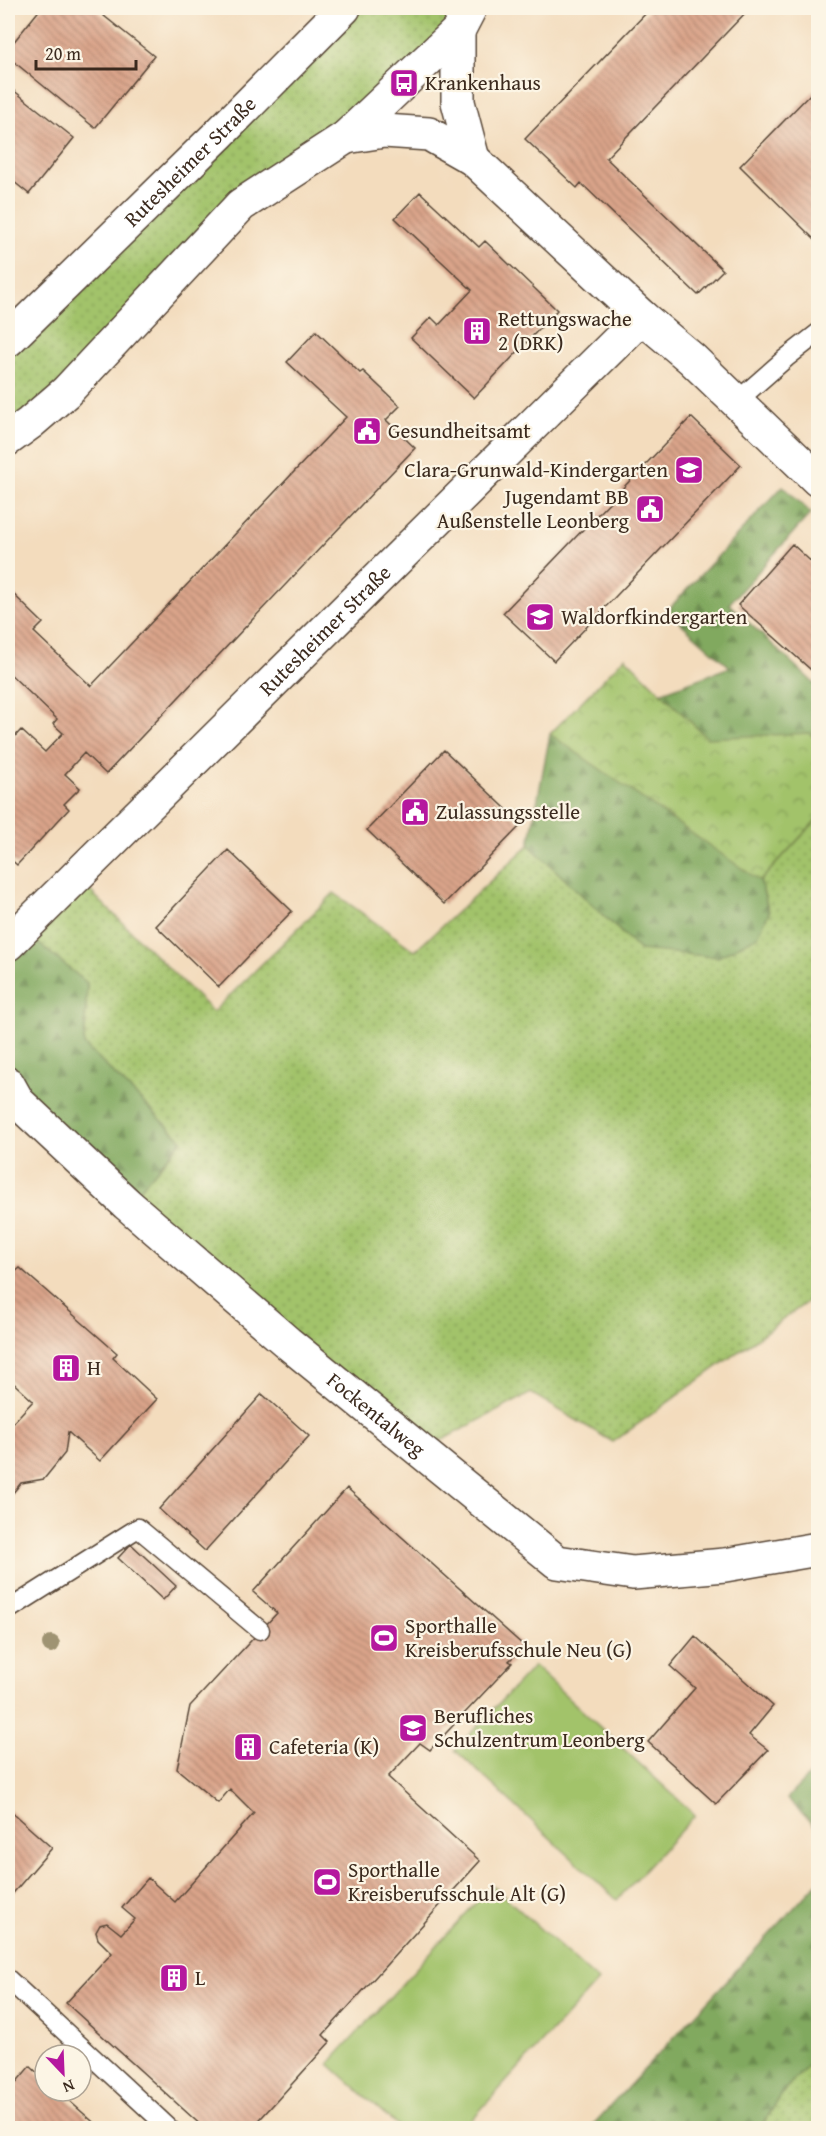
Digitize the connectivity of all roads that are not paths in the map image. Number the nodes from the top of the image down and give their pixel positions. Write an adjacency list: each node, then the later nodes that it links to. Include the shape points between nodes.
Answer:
1 (344, 8): 7 (street, Rutesheimer Straße)
2 (464, 19): 3 (street); 4 (street, via 459,102)
3 (346, 137): 4 (street, via 384,131 429,134); 9 (street, via 241,205 66,392)
4 (473, 159): 5 (street)
5 (642, 317): 8 (street); 11 (street, Rutesheimer Straße)
6 (819, 333): 8 (lane)
7 (8, 340)
8 (736, 402): 10 (street)
9 (8, 439)
10 (819, 480)
11 (8, 944)
12 (8, 1084): 13 (street, Fockentalweg, via 18,1102 127,1204 288,1343 556,1562 633,1573)
13 (819, 1549)
14 (8, 1610): 15 (lane, via 138,1528)
15 (260, 1630)
16 (8, 1979): 17 (lane)
17 (169, 2128)

